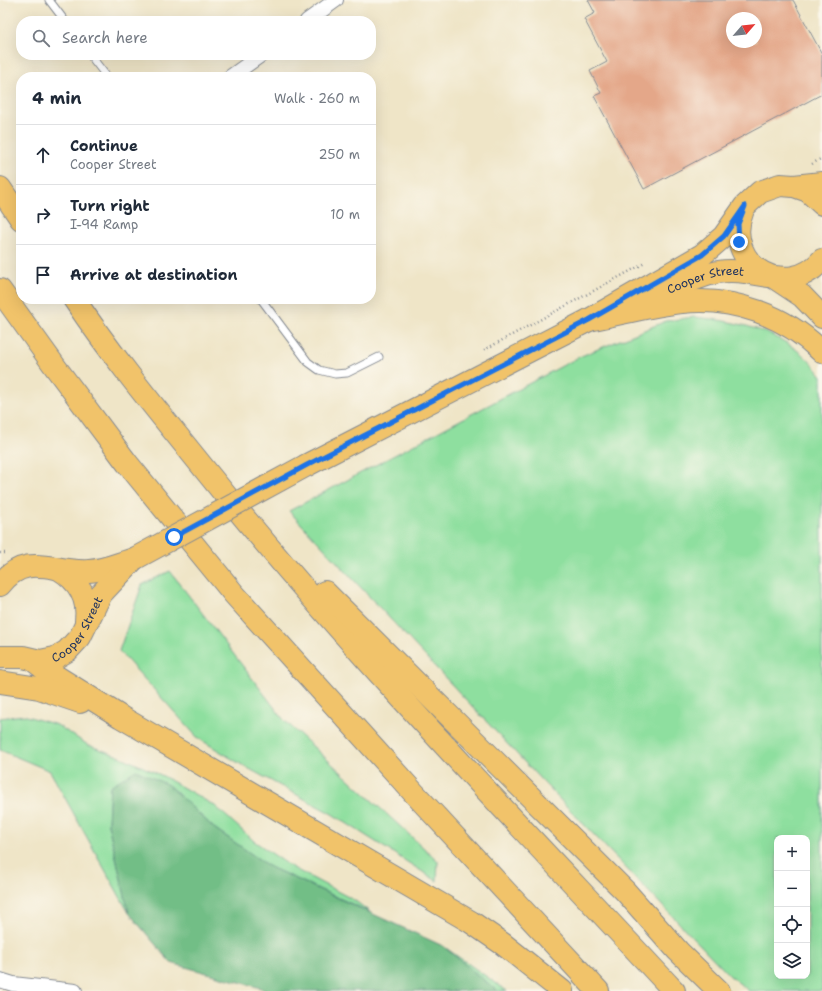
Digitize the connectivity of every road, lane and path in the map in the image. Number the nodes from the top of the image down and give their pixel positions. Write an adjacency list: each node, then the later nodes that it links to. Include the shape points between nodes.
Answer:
1 (49, 0): 3 (lane)
2 (336, 0): 4 (street)
3 (61, 16)
4 (314, 16)
5 (94, 60): 7 (lane)
6 (254, 60): 8 (street)
7 (103, 72)
8 (237, 72)
9 (822, 158): 10 (path)
10 (807, 166)
11 (822, 183): 12 (main road, Cooper Street)
12 (794, 186): 14 (main road, via 808,191); 15 (main road, Cooper Street, via 766,188)
13 (0, 188): 16 (main road)
14 (822, 204)
15 (745, 206): 19 (main road, via 738,230 740,248 755,268); 24 (main road, Cooper Street, via 732,227 713,247)
16 (16, 212)
17 (822, 260): 19 (main road, Cooper Street, via 802,275)
18 (648, 261): 25 (path)
19 (775, 278): 23 (main road, via 802,296); 24 (main road, Cooper Street, via 738,271 705,275)
20 (0, 290): 42 (main road, via 122,457 234,594)
21 (78, 304): 28 (main road)
22 (265, 304): 27 (lane, via 308,362 319,370 335,374 347,373)
23 (822, 317)
24 (589, 320): 26 (main road, via 682,302 722,302 751,309 778,320 799,332); 29 (main road, Cooper Street, bridge, via 307,465)
25 (480, 352)
26 (822, 352)
27 (380, 357)
28 (215, 482): 43 (main road, via 306,592); 44 (main road, via 625,891 678,951)
29 (134, 559): 30 (main road, Cooper Street, via 90,571); 32 (main road, Cooper Street, via 101,594)
30 (59, 569): 31 (main road, Cooper Street, via 40,565 24,567 11,574); 32 (main road, via 73,578 81,590 86,604)
31 (0, 585)
32 (86, 621): 35 (main road, Cooper Street, via 76,642 67,651 55,658 40,661)
33 (0, 640): 35 (main road, via 11,651)
34 (0, 657): 35 (main road, Cooper Street)
35 (28, 659): 37 (main road)
36 (0, 682): 37 (main road, via 58,692 102,713)
37 (121, 716): 41 (main road, via 471,922)
38 (0, 980): 39 (street)
39 (46, 990): 40 (street)
40 (75, 991)
41 (562, 991)
42 (598, 991)
43 (674, 991)
44 (719, 991)

